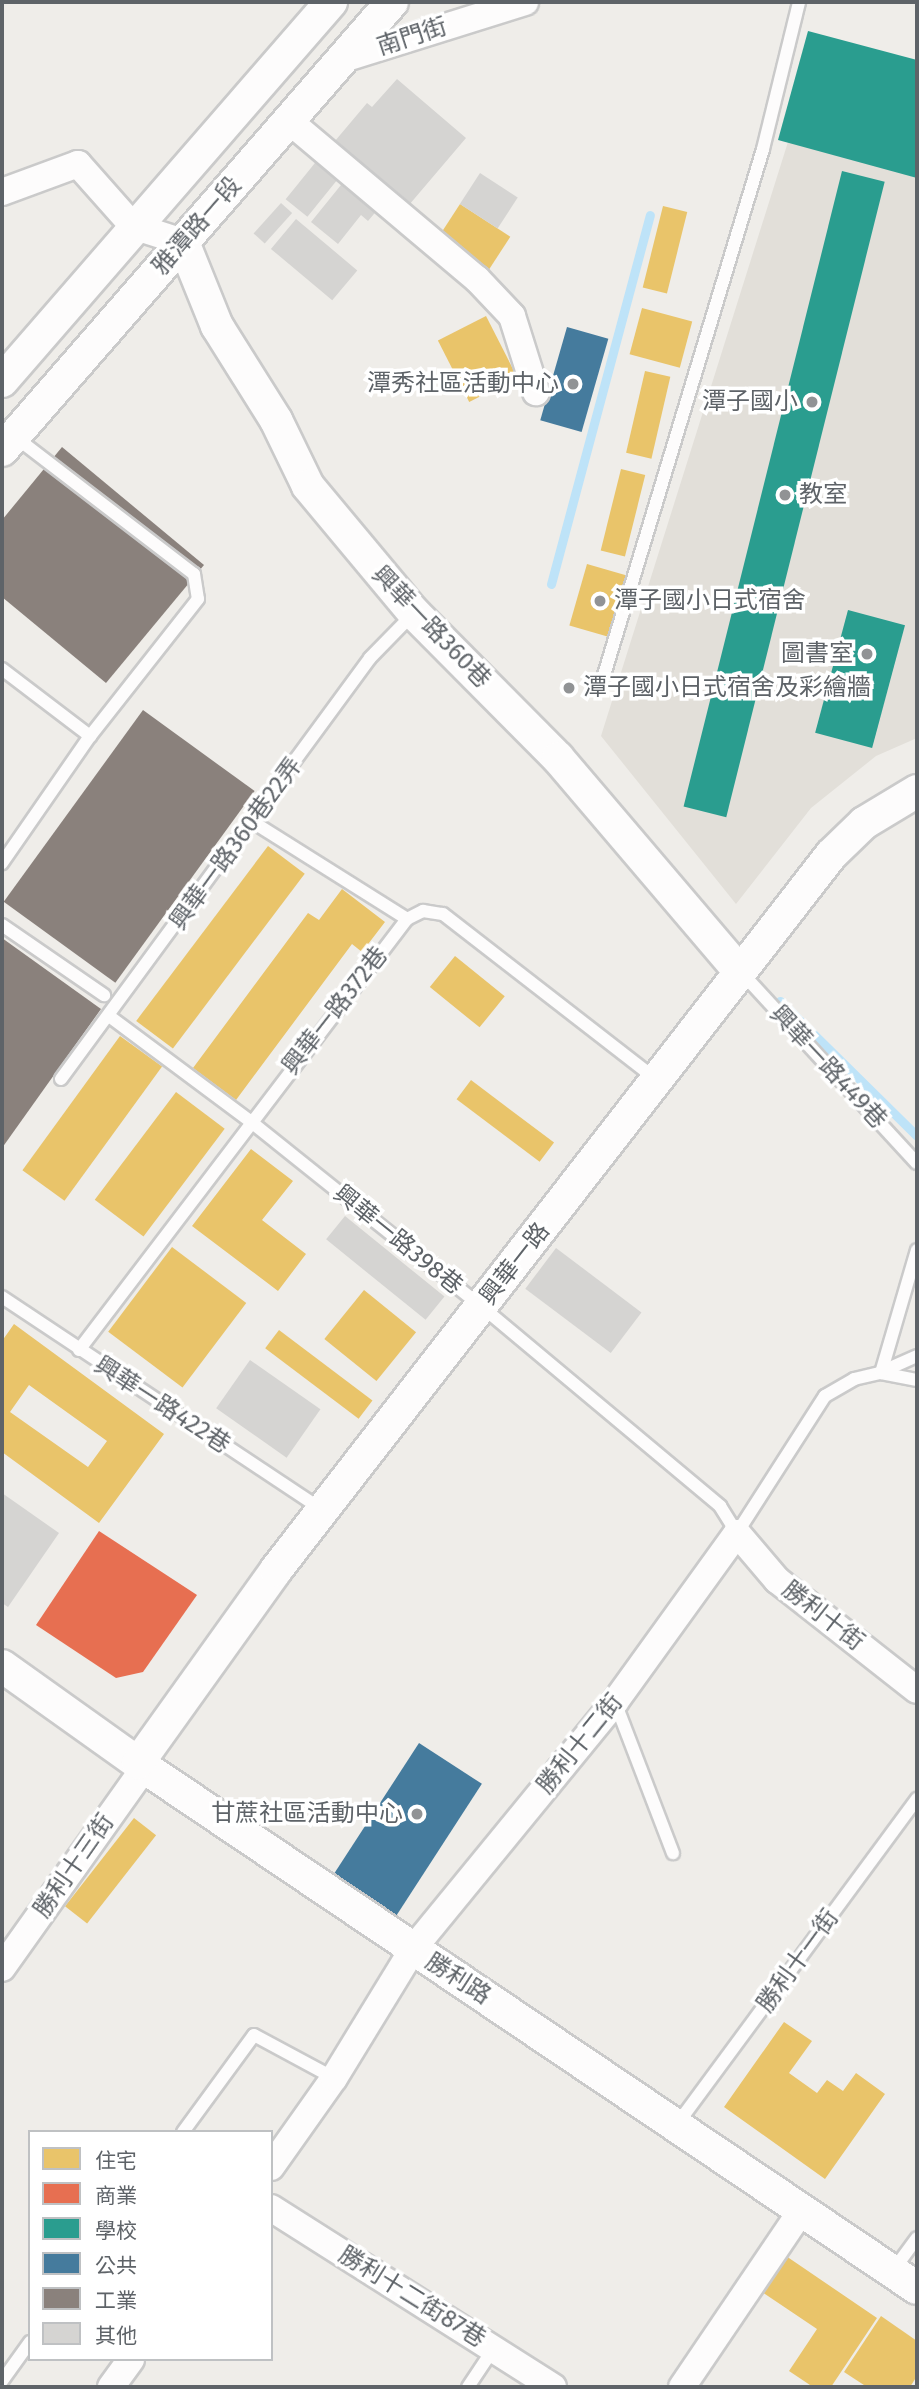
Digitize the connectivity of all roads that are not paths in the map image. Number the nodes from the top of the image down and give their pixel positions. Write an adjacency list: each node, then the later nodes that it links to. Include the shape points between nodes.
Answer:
1 (331, 2): 8 (street, 雅潭路一段)
2 (392, 2): 5 (street, 雅潭路一段)
3 (525, 2): 5 (street, 南門街)
4 (799, 2): 15 (lane, via 763,149)
5 (340, 60): 6 (street, 雅潭路一段)
6 (288, 120): 9 (street, 雅潭路一段); 11 (street, via 477,279 512,316)
7 (2, 192): 8 (street, via 78,164)
8 (133, 226): 9 (street); 10 (street, 雅潭路一段)
9 (183, 242): 12 (street, 雅潭路一段); 13 (street, 興華一路360巷, via 217,326 276,420 308,486)
10 (2, 381)
11 (536, 391)
12 (8, 442): 16 (lane, via 194,574 198,599)
13 (414, 613): 18 (lane, 興華一路360巷22弄, via 370,658); 22 (street, 興華一路360巷, via 558,758)
14 (2, 669): 16 (lane)
15 (601, 685)
16 (90, 736): 19 (lane)
17 (917, 791): 22 (street, 興華一路, via 864,823 831,855)
18 (253, 822): 20 (lane); 24 (lane, 興華一路360巷22弄)
19 (2, 863)
20 (407, 919): 26 (lane, via 423,911 443,914); 27 (lane, 興華一路372巷)
21 (2, 925): 23 (lane)
22 (740, 971): 26 (street, 興華一路); 28 (lane, 興華一路449巷)
23 (103, 995)
24 (109, 1016): 25 (lane, 興華一路360巷22弄); 27 (lane, 興華一路398巷)
25 (61, 1079)
26 (656, 1080): 31 (street, 興華一路)
27 (250, 1121): 31 (lane, 興華一路398巷); 32 (lane, 興華一路372巷)
28 (917, 1163)
29 (917, 1250): 34 (lane)
30 (2, 1297): 32 (lane, 興華一路422巷)
31 (481, 1306): 36 (street, 興華一路); 37 (lane, 興華一路398巷, via 720,1506)
32 (79, 1350): 36 (lane, 興華一路422巷)
33 (917, 1356): 34 (lane)
34 (881, 1373): 35 (lane, 勝利十二街); 37 (lane, 勝利十二街, via 855,1379 825,1396)
35 (917, 1380)
36 (323, 1511): 41 (street, 興華一路)
37 (737, 1533): 39 (street, 勝利十街, via 777,1580); 40 (street, 勝利十二街)
38 (2, 1666): 41 (street, 勝利路)
39 (917, 1690)
40 (615, 1702): 43 (lane); 44 (street, 勝利十二街)
41 (138, 1763): 44 (street, 勝利路); 45 (street, 勝利十三街, via 139,1774)
42 (917, 1799): 47 (lane, 勝利十一街)
43 (673, 1853)
44 (413, 1949): 46 (street, 勝利十二街); 47 (street, 勝利路)
45 (2, 1968)
46 (334, 2078): 48 (lane, via 254,2035); 49 (street, 勝利十二街)
47 (678, 2123): 51 (street, 勝利路)
48 (184, 2130)
49 (273, 2164)
50 (273, 2209): 55 (street, 勝利十二街87巷)
51 (802, 2210): 53 (street, 勝利路); 61 (street)
52 (917, 2238): 53 (lane)
53 (904, 2280)
54 (28, 2345): 57 (lane)
55 (494, 2348): 59 (lane); 60 (street, 勝利十二街87巷)
56 (130, 2361): 58 (street)
57 (2, 2381)
58 (111, 2387)
59 (468, 2387)
60 (553, 2387)
61 (682, 2387)

